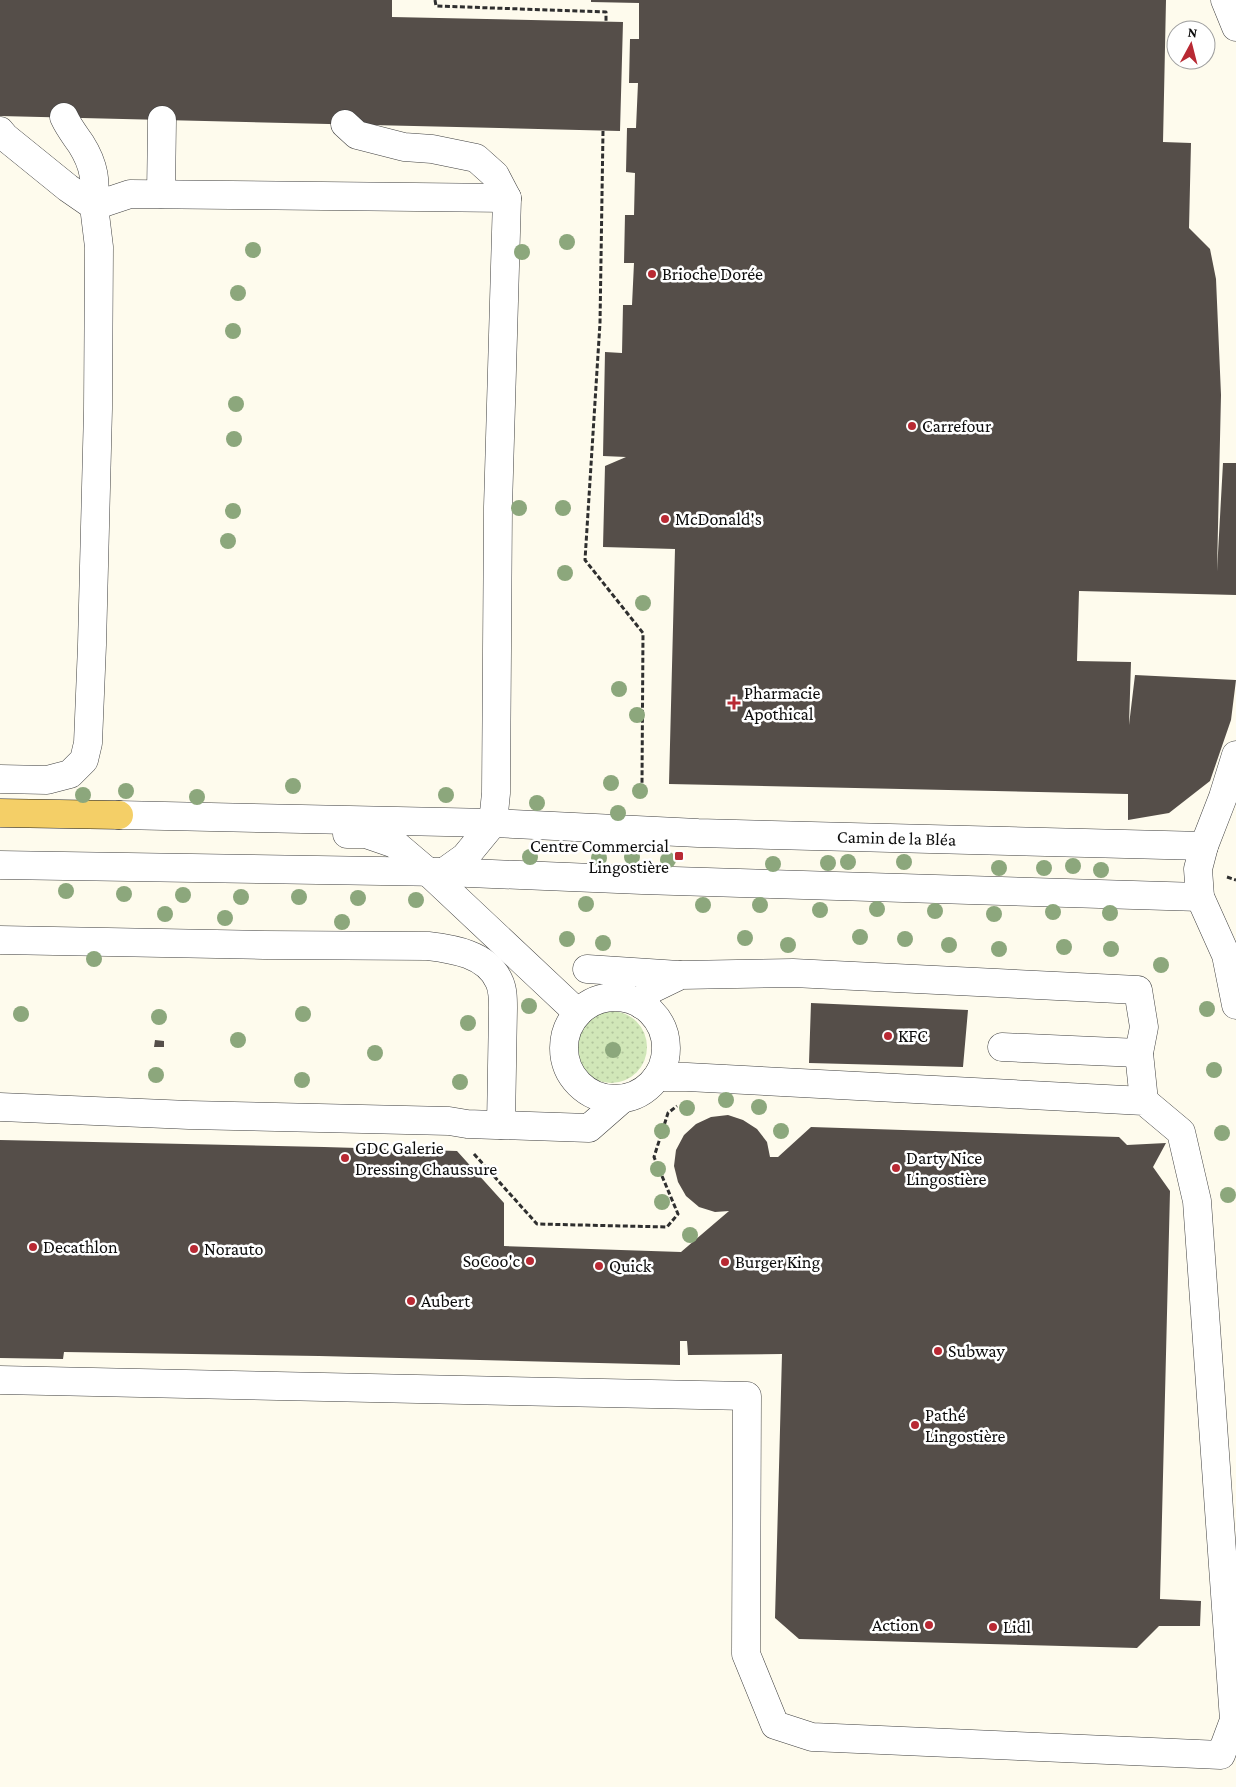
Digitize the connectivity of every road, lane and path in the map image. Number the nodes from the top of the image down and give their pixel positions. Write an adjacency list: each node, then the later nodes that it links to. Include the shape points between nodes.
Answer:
1 (436, 0): 3 (path, via 436,6 606,12)
2 (1225, 0): 4 (street)
3 (606, 22)
4 (1236, 27)
5 (64, 117): 13 (street, via 91,164 96,182)
6 (162, 120): 11 (street)
7 (345, 124): 12 (street, via 357,135 404,147 426,138 476,158 495,175)
8 (0, 131): 10 (street)
9 (603, 131): 16 (path, via 600,323 584,560 643,633)
10 (11, 148): 13 (street)
11 (161, 194): 12 (street); 13 (street, via 130,194)
12 (507, 198): 20 (street)
13 (94, 206): 15 (street, via 99,247 98,409 88,743 84,760 70,774 47,780)
14 (1236, 755): 21 (street)
15 (0, 778)
16 (642, 783)
17 (0, 813): 18 (main road)
18 (119, 815): 19 (street)
19 (210, 817): 20 (street, Camin de la Bléa); 23 (street, via 268,832 366,834 395,844)
20 (493, 823): 21 (street, Camin de la Bléa, via 698,833); 23 (street, via 465,857)
21 (1204, 846): 24 (street, via 1198,869)
22 (0, 865): 23 (street)
23 (436, 872): 24 (street); 30 (street)
24 (1200, 896): 29 (street, via 1226,955)
25 (0, 940): 38 (street, via 428,946 464,953 479,960 492,972 499,980 502,992)
26 (587, 969): 27 (street)
27 (681, 975): 28 (street, via 650,990); 32 (street, via 793,973 1138,990 1144,1027)
28 (642, 1004): 30 (street, via 625,998 608,998 591,1003); 33 (street, via 663,1030 664,1062)
29 (1236, 1005)
30 (578, 1013): 34 (street, via 564,1042 570,1072 592,1094)
31 (1002, 1047): 32 (street)
32 (1139, 1052): 35 (street)
33 (657, 1077): 34 (street, via 637,1095); 35 (street)
34 (621, 1100): 38 (street, via 589,1128)
35 (1144, 1101): 41 (street, via 1181,1132 1197,1201)
36 (680, 1104): 39 (path, via 668,1113 654,1158 678,1214 667,1227 537,1224)
37 (0, 1107): 38 (street)
38 (501, 1125)
39 (474, 1154)
40 (0, 1380): 41 (street, via 747,1396 746,1654 774,1725 812,1737 885,1742 1221,1755)
41 (1235, 1720)

